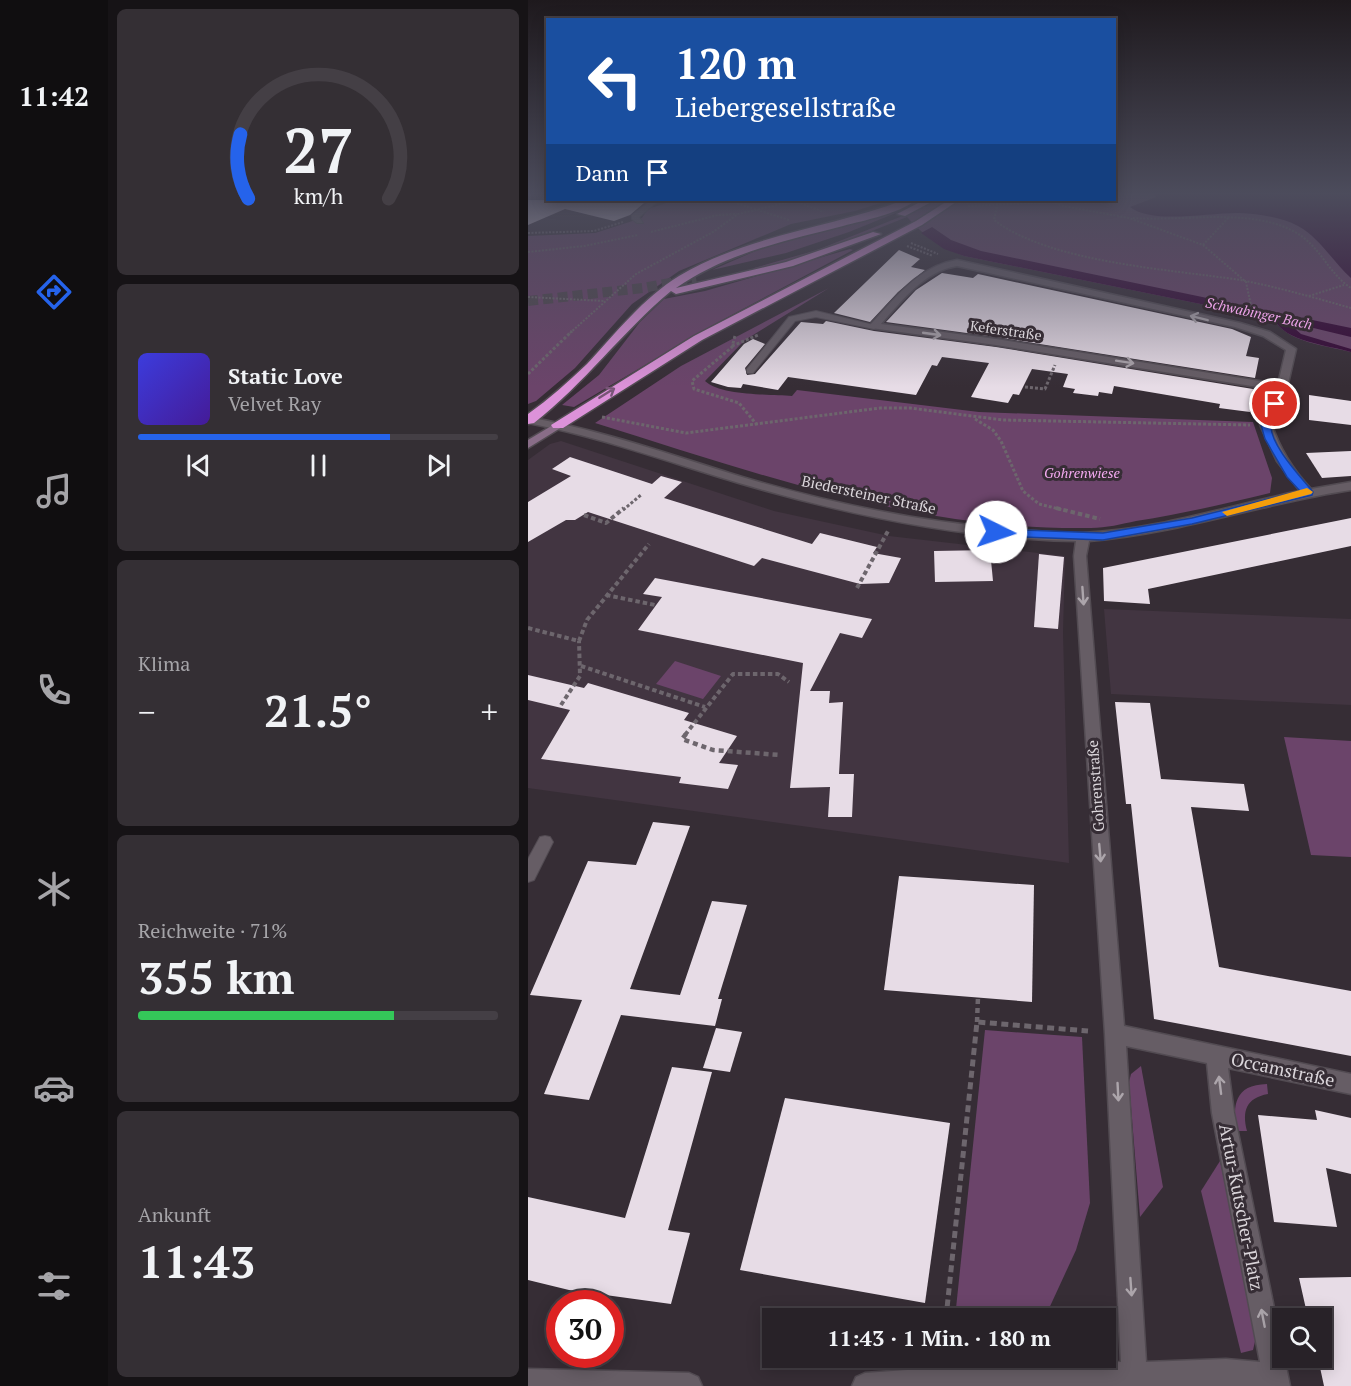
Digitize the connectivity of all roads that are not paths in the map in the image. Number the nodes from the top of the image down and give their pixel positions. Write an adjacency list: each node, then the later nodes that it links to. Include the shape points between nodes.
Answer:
1 (730, 258): 10 (highway, via 686,277 643,307 578,380)
2 (775, 258): 5 (highway)
3 (808, 258): 6 (highway, via 744,277)
4 (852, 258): 11 (highway, one-way to 4, via 698,338)
5 (696, 278)
6 (676, 291)
7 (874, 326): 8 (lane, Keferstraße, via 816,315 792,320); 9 (street, Keferstraße, one-way to 9); 9 (street, one-way to 7, via 1291,349 1281,341 957,263 944,263 930,270)
8 (750, 371)
9 (1282, 388): 14 (street, via 1266,425 1281,460)
10 (528, 420): 11 (street, Biedersteiner Straße)
11 (558, 425): 12 (main road); 15 (street, Biedersteiner Straße, via 802,497 896,520 980,531)
12 (528, 445)
13 (1351, 486): 14 (street, Biedersteiner Straße)
14 (1308, 492): 15 (street, Biedersteiner Straße, via 1192,521)
15 (1083, 537): 18 (street, Gohrenstraße, one-way to 18, via 1080,556)
16 (546, 842): 17 (lane)
17 (528, 875)
18 (1115, 1034): 19 (street); 21 (street, one-way to 21)
19 (1216, 1055): 20 (street, Occamstraße); 22 (street, Artur-Kutscher-Platz, one-way to 19, via 1223,1113)
20 (1351, 1084)
21 (1134, 1374): 22 (street, Artur-Kutscher-Platz, via 1226,1372); 25 (street, Artur-Kutscher-Platz)
22 (1276, 1381)
23 (528, 1382): 24 (street)
24 (689, 1386)
25 (865, 1386)

